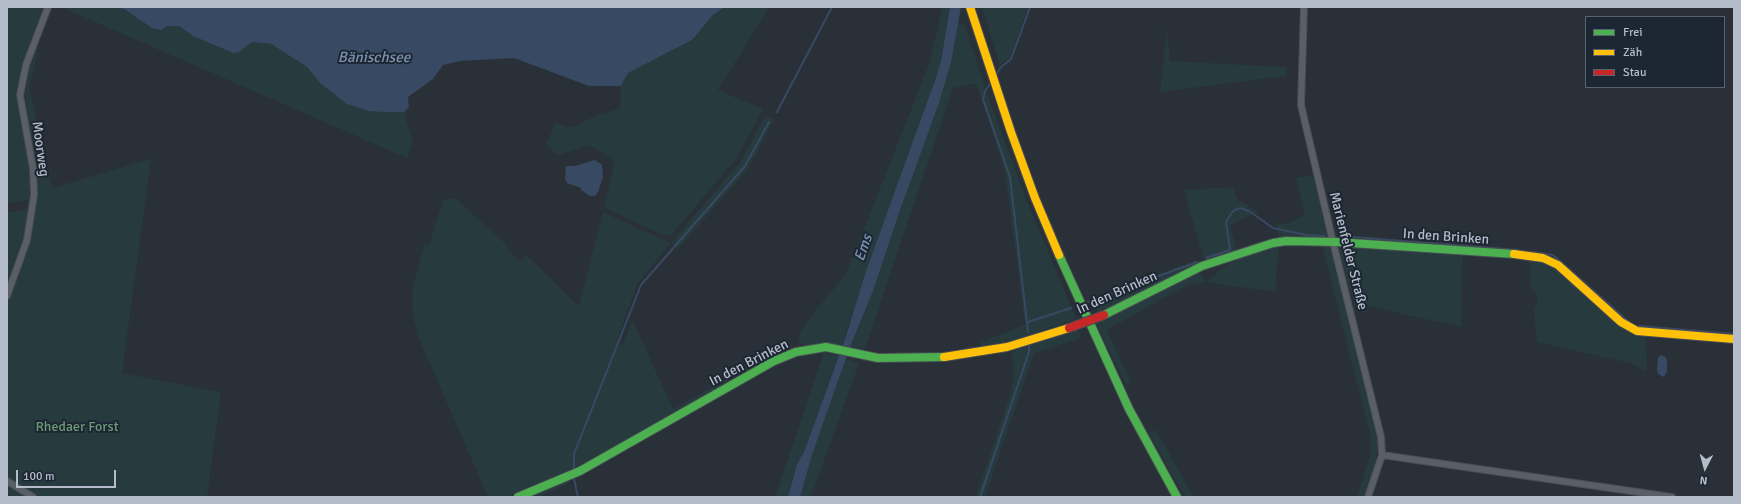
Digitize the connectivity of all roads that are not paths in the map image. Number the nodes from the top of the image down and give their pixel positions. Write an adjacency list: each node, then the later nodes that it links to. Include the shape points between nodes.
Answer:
1 (48, 7): 5 (street, Moorweg, via 26,65 20,95 33,169 34,195 27,240)
2 (970, 7): 11 (street, via 1035,198 1083,311 1129,409)
3 (1304, 7): 4 (street, Marienfelder Straße, via 1301,105)
4 (1333, 242): 6 (street, In den Brinken, via 1517,254 1543,258 1558,265 1621,322 1637,331); 7 (street, Marienfelder Straße, via 1381,436); 10 (street, In den Brinken, bridge, via 1273,243 1202,266 1104,315 1007,347 945,357 878,358 836,348 796,352 774,361 580,471)
5 (7, 296)
6 (1734, 339)
7 (1382, 455): 12 (street, Marienfelder Straße); 13 (street)
8 (7, 481): 9 (street)
9 (33, 497)
10 (518, 497)
11 (1177, 497)
12 (1368, 497)
13 (1672, 497)

